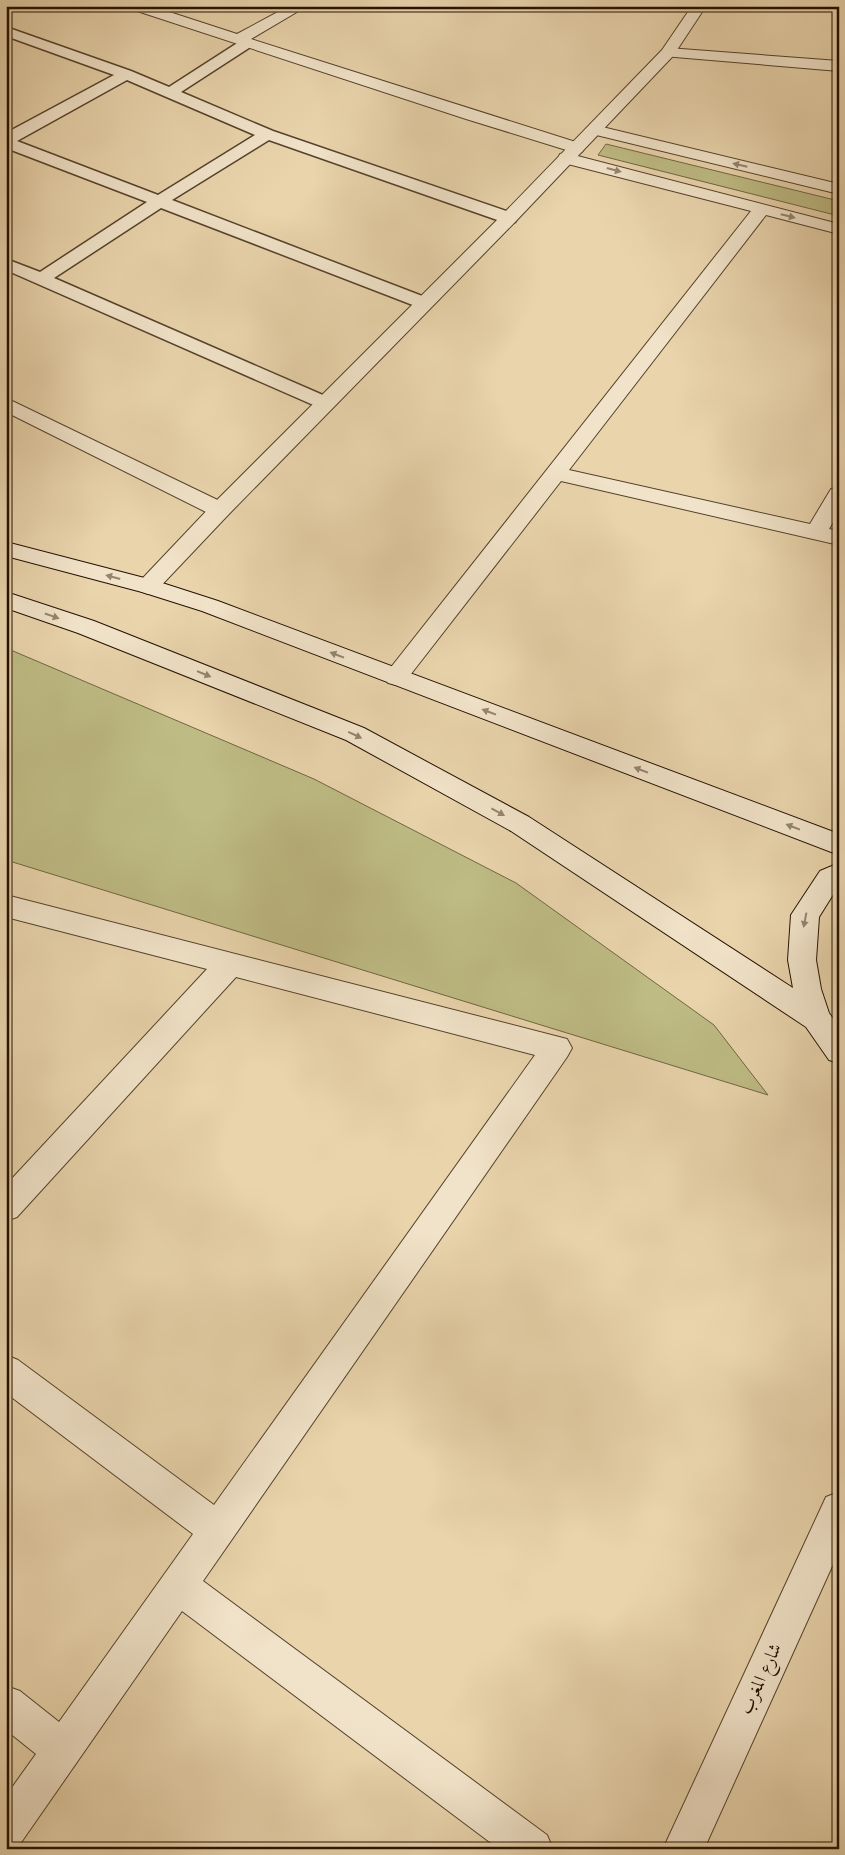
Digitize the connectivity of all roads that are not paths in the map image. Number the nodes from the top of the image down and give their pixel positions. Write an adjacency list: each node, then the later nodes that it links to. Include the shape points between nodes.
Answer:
1 (136, 6): 5 (street)
2 (300, 6): 5 (street)
3 (699, 6): 6 (street)
4 (6, 31): 8 (lane)
5 (242, 41): 9 (lane); 15 (street, via 472,116)
6 (668, 53): 7 (street); 12 (street)
7 (839, 66)
8 (126, 74): 9 (lane); 11 (lane)
9 (169, 93): 13 (lane)
10 (6, 122): 11 (lane)
11 (26, 129): 14 (lane)
12 (594, 130): 15 (street); 16 (street, one-way to 12)
13 (267, 134): 17 (lane); 19 (lane)
14 (6, 141): 17 (lane)
15 (571, 153): 18 (street, one-way to 18); 19 (street)
16 (839, 188)
17 (160, 201): 22 (lane); 23 (lane)
18 (762, 209): 20 (street, one-way to 20); 26 (street)
19 (509, 218): 23 (street)
20 (839, 229)
21 (6, 264): 22 (lane)
22 (41, 279): 24 (lane)
23 (424, 302): 24 (street)
24 (325, 403): 28 (street)
25 (6, 404): 28 (street)
26 (555, 472): 29 (street); 34 (street)
27 (839, 494): 29 (street)
28 (220, 510): 32 (street)
29 (816, 532): 30 (street)
30 (839, 538)
31 (6, 549): 32 (street, one-way to 31)
32 (148, 586): 34 (street, one-way to 32, via 210,606)
33 (6, 600): 39 (street, one-way to 39, via 86,627 355,734 520,824)
34 (396, 677): 35 (street, one-way to 34)
35 (839, 845)
36 (839, 873): 39 (street, one-way to 39, via 829,878 805,915 802,960)
37 (6, 906): 38 (street)
38 (230, 964): 41 (street); 44 (street, via 557,1048)
39 (816, 1018): 40 (street)
40 (839, 1051)
41 (6, 1207)
42 (6, 1372): 44 (street)
43 (839, 1510): 50 (street, شارع المغرب)
44 (218, 1530): 45 (street)
45 (178, 1586): 47 (street); 49 (street)
46 (6, 1705): 47 (street)
47 (63, 1750): 48 (street)
48 (6, 1830)
49 (533, 1849)
50 (683, 1849)

